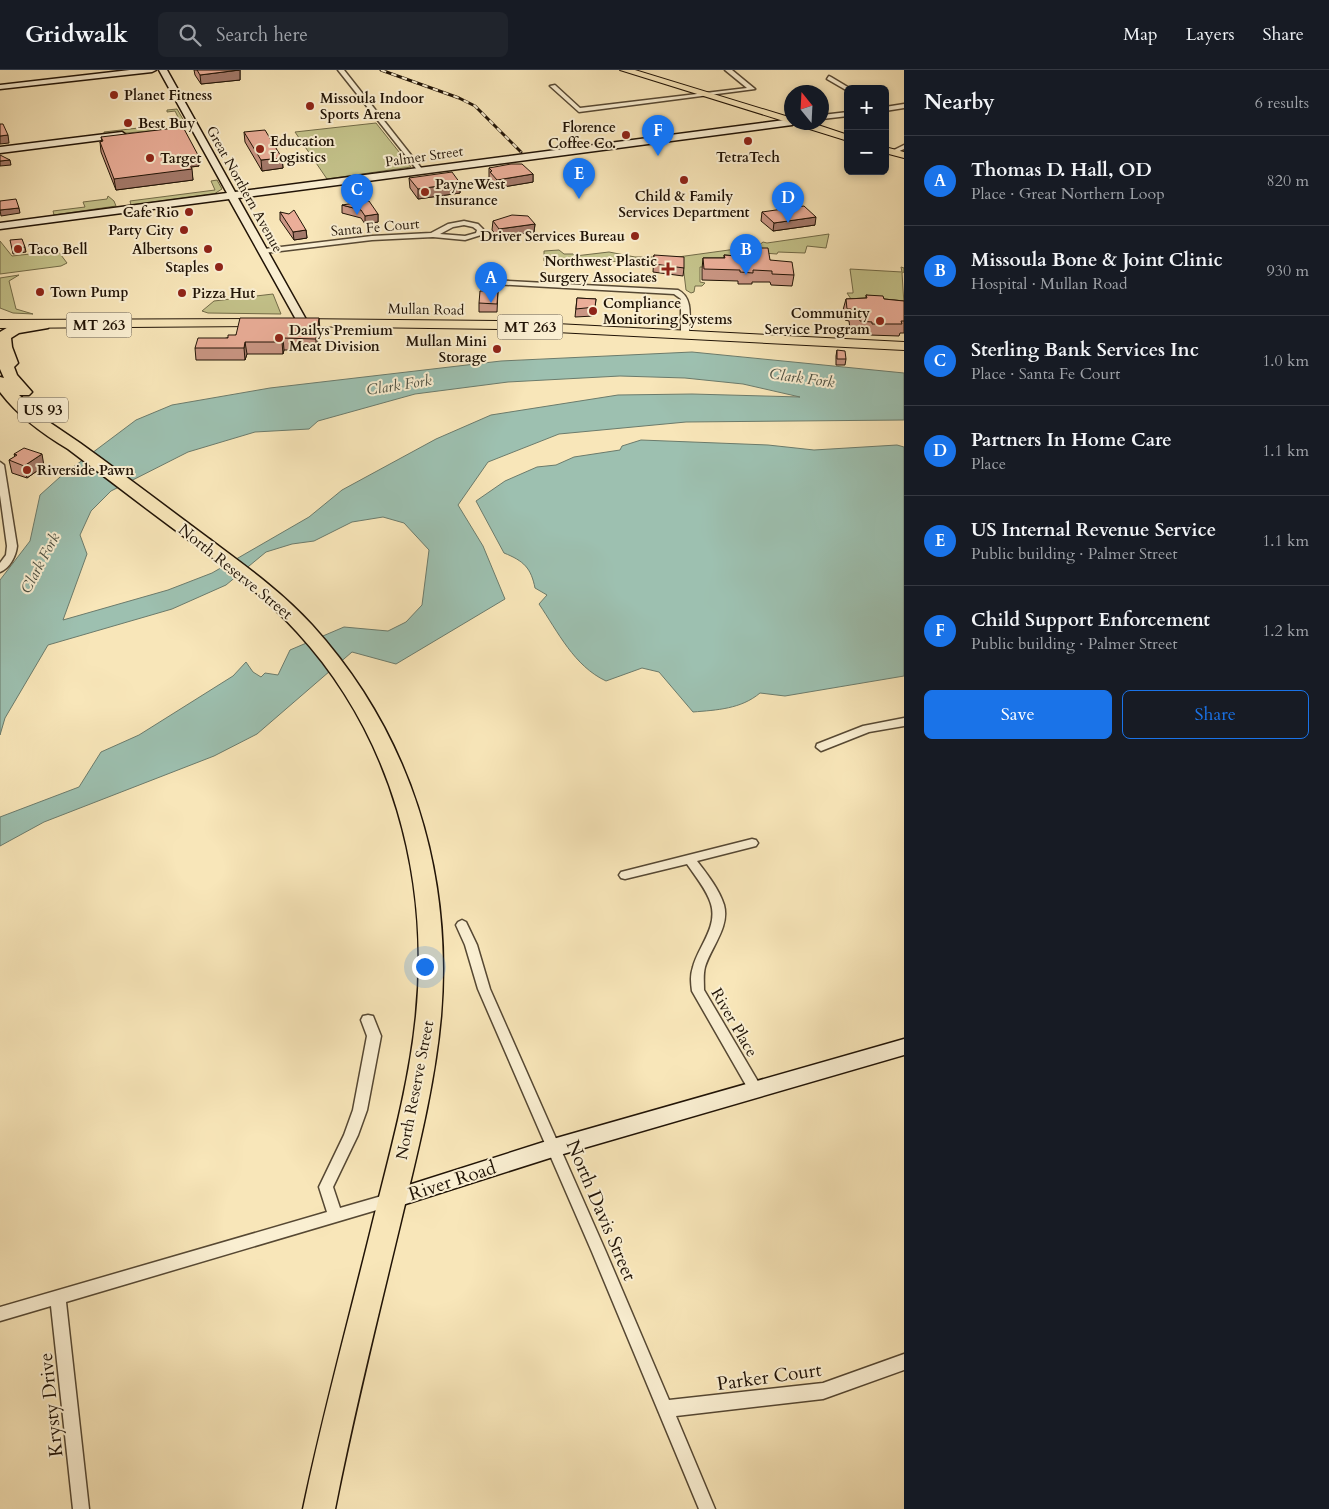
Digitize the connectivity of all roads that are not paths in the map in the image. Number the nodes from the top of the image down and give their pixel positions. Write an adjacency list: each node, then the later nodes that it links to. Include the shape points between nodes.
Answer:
1 (152, 70): 7 (street)
2 (163, 70): 24 (street, Great Northern Avenue, via 192,130)
3 (341, 70): 23 (street)
4 (625, 70): 10 (main road)
5 (728, 70): 10 (street, via 752,89)
6 (829, 78): 9 (street)
7 (0, 86)
8 (553, 86): 10 (street, via 579,110)
9 (844, 87)
10 (704, 95): 15 (main road)
11 (904, 106): 12 (street)
12 (889, 108)
13 (844, 115): 14 (street)
14 (829, 117)
15 (784, 119)
16 (784, 122): 23 (street, Palmer Street)
17 (822, 130): 19 (main road)
18 (130, 135): 21 (street)
19 (844, 137)
20 (904, 147): 22 (street)
21 (0, 150)
22 (894, 152)
23 (420, 170): 24 (street, Palmer Street)
24 (232, 195): 25 (street, Palmer Street); 27 (street, Great Northern Avenue)
25 (0, 226)
26 (433, 235): 26 (street, Santa Fe Court, via 468,238 481,230 475,225 461,223); 27 (street, Santa Fe Court, via 372,238 319,245 313,249)
27 (265, 253): 30 (street, Great Northern Avenue)
28 (493, 282): 34 (street, via 675,292 685,298)
29 (0, 319): 31 (main road, Mullan Road / MT 263)
30 (303, 322): 31 (main road, Mullan Road / MT 263); 34 (main road, Mullan Road / MT 263, via 499,325)
31 (156, 323): 33 (main road, Mullan Road / MT 263)
32 (0, 324): 33 (main road, Mullan Road / MT 263)
33 (43, 325): 37 (highway, via 15,329 4,336 12,366)
34 (685, 334): 35 (main road, Mullan Road / MT 263)
35 (904, 346)
36 (0, 349): 37 (highway, North Reserve Street / US 93)
37 (5, 379): 38 (highway, North Reserve Street / US 93); 39 (highway, North Reserve Street / US 93, via 62,428)
38 (7, 398): 39 (highway, North Reserve Street / US 93, via 49,432)
39 (74, 446): 52 (highway, North Reserve Street, via 261,586 311,634 351,685 376,726 406,796 426,886 430,994 426,1044)
40 (0, 465): 41 (street, via 12,546 11,555)
41 (0, 569)
42 (904, 722): 43 (street, via 867,729)
43 (821, 747)
44 (752, 843): 45 (street)
45 (690, 859): 46 (street); 50 (street, River Place, via 717,903 719,915 696,975 698,991)
46 (625, 875)
47 (462, 925): 51 (street, North Davis Street, via 484,989)
48 (368, 1020): 53 (street, via 374,1036 360,1110 326,1188)
49 (904, 1047): 50 (street, River Road)
50 (756, 1090): 51 (street, River Road)
51 (553, 1148): 52 (street, River Road); 57 (street, North Davis Street)
52 (393, 1198): 53 (street, River Road); 59 (highway, North Reserve Street)
53 (335, 1214): 54 (street, River Road)
54 (58, 1297): 55 (street, River Road); 58 (street, Krysty Drive)
55 (0, 1314)
56 (904, 1362): 57 (street, Parker Court, via 823,1391)
57 (664, 1409): 60 (street, North Davis Street)
58 (81, 1509)
59 (319, 1509)
60 (707, 1509)

